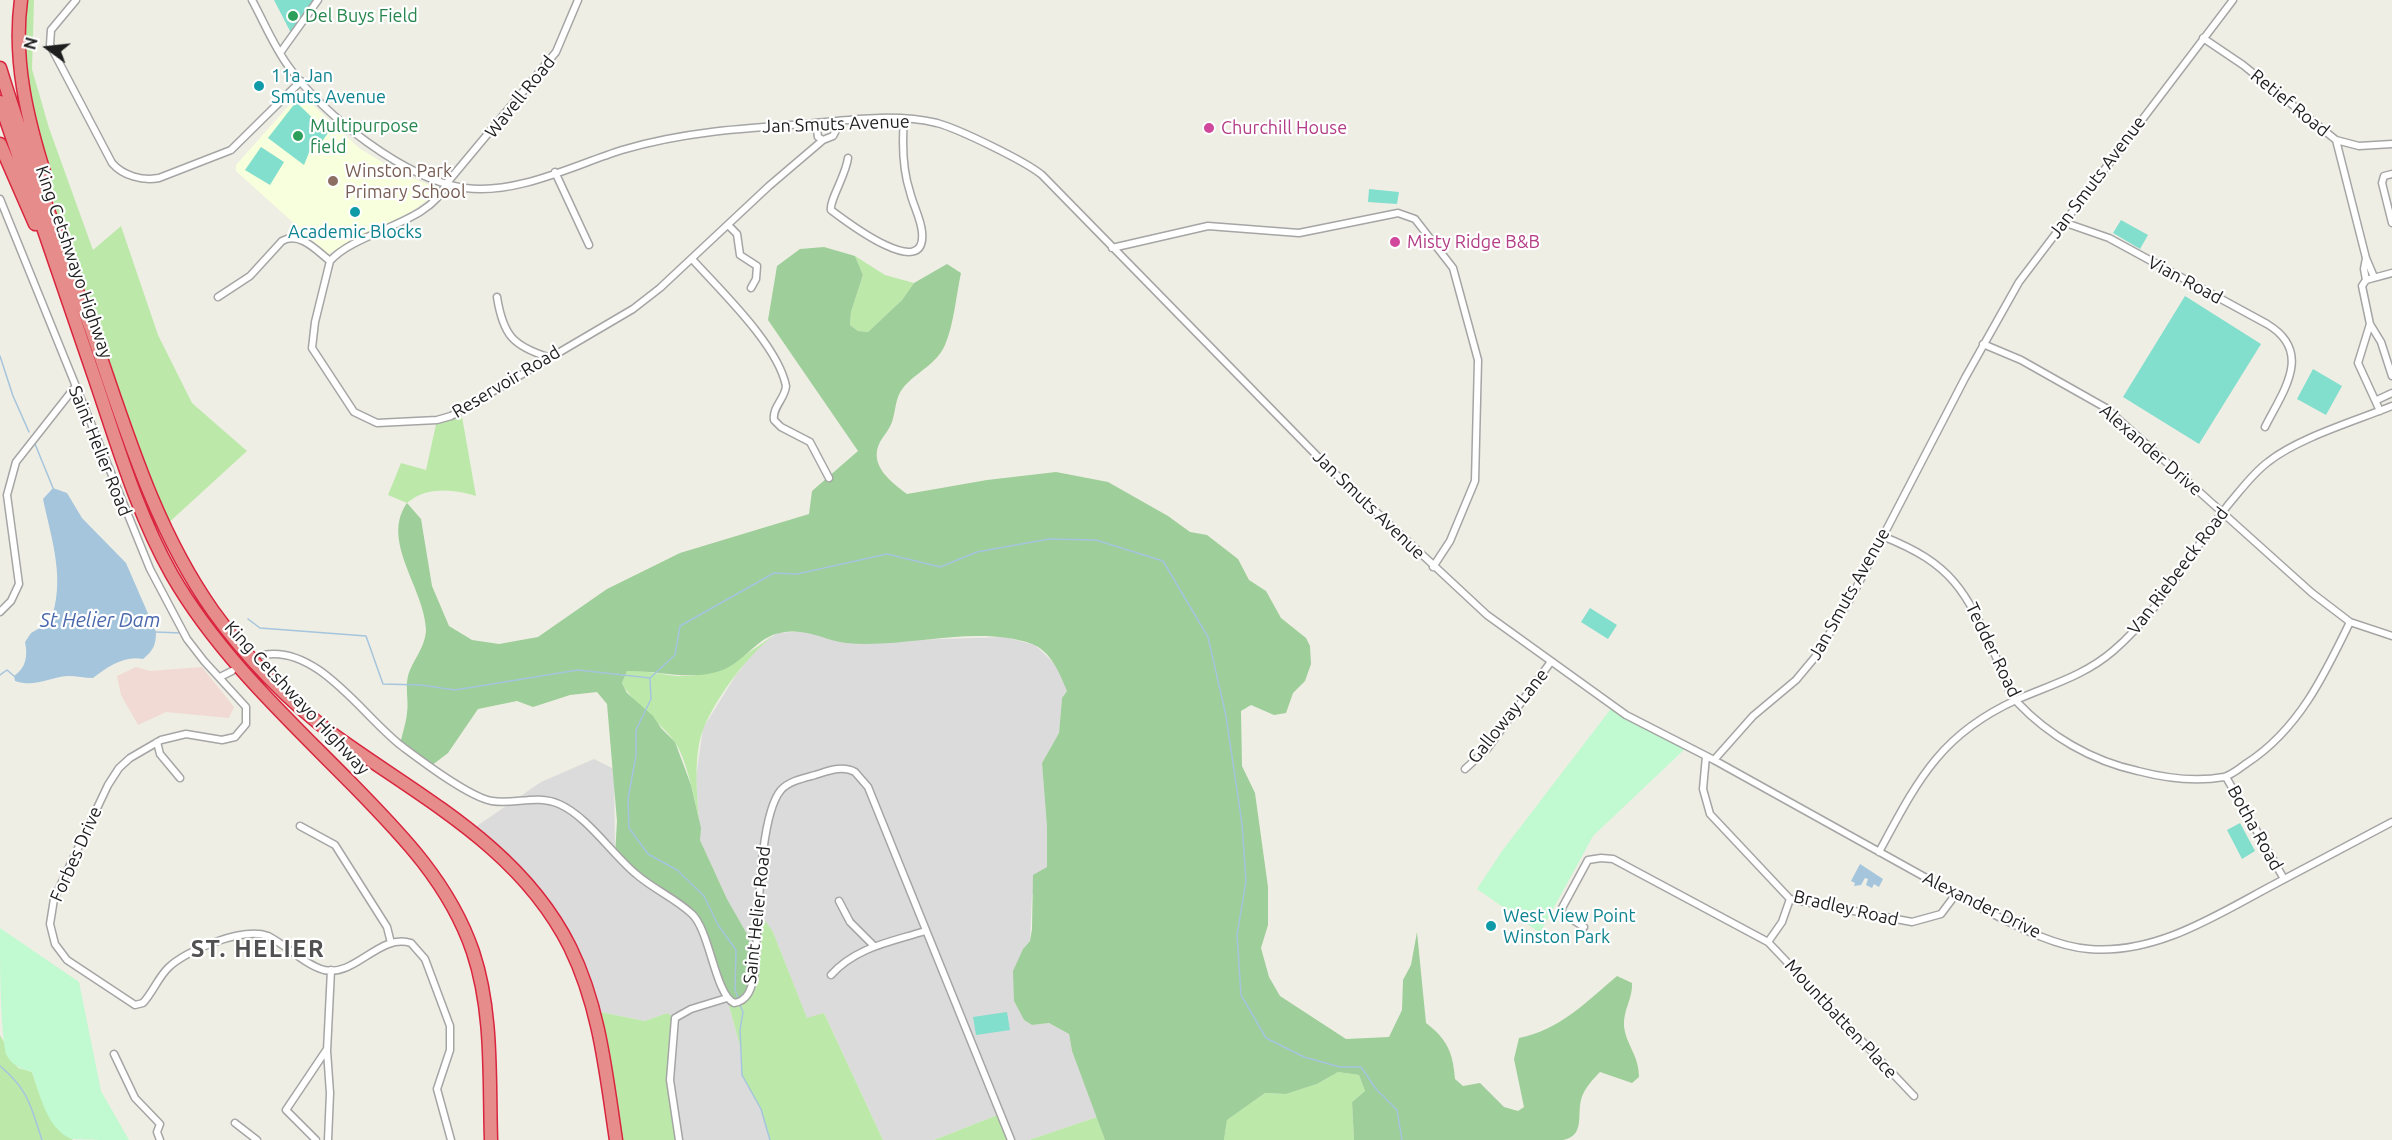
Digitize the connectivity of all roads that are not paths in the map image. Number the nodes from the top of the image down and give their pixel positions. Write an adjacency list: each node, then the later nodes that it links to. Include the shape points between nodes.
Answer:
1 (21, 0): 30 (highway, via 18,34 23,92)
2 (76, 0): 10 (street, via 51,30 50,45 112,163 132,176 159,178 231,150)
3 (252, 0): 8 (street, Jan Smuts Avenue)
4 (318, 0): 8 (street)
5 (578, 0): 22 (street, Wavell Road, via 556,52)
6 (2233, 0): 7 (street, Jan Smuts Avenue)
7 (2203, 38): 16 (street, Retief Road); 24 (street, Jan Smuts Avenue)
8 (280, 53): 10 (street, Jan Smuts Avenue)
9 (0, 68): 30 (highway, King Cetshwayo Highway)
10 (301, 81): 22 (street, Jan Smuts Avenue, via 366,142)
11 (0, 102): 34 (highway, King Cetshwayo Highway)
12 (904, 119): 13 (street, Jan Smuts Avenue); 19 (street, via 901,147 907,184 922,232 920,243 911,251 873,240 831,210 830,203 842,183); 28 (street, Jan Smuts Avenue, via 937,123 1029,165)
13 (841, 121): 14 (street, Jan Smuts Avenue); 15 (street, Reservoir Road, via 833,136)
14 (816, 123): 15 (street, via 818,137); 20 (street, Jan Smuts Avenue, via 682,135)
15 (823, 140): 26 (street, Reservoir Road)
16 (2336, 140): 18 (street, via 2359,146); 29 (street, Retief Road)
17 (0, 144): 34 (highway)
18 (2392, 144)
19 (848, 158)
20 (555, 172): 22 (street, Jan Smuts Avenue, via 494,188 469,189); 27 (street)
21 (2392, 174): 25 (street, via 2382,181)
22 (446, 184): 32 (street, via 435,201)
23 (0, 198): 44 (street, Saint Helier Road)
24 (2063, 222): 41 (street, Jan Smuts Avenue, via 2019,282); 49 (street, Vian Road, via 2109,238 2286,337 2291,356 2287,382)
25 (2392, 223)
26 (728, 225): 31 (street, Reservoir Road); 37 (street, via 737,234 740,255 757,266)
27 (589, 245)
28 (1112, 248): 53 (street, Jan Smuts Avenue, via 1327,466); 53 (street, via 1208,226 1299,233 1398,213 1415,219 1453,268 1478,360 1475,481 1450,542)
29 (2366, 258): 35 (street, Retief Road); 36 (street, Retief Road)
30 (67, 259): 93 (highway, King Cetshwayo Highway, via 136,461 174,549 214,613 308,714 471,830 529,883 553,917 574,956 595,1011)
31 (692, 259): 42 (street, Reservoir Road, via 633,309); 50 (street, via 769,351 786,386 774,410 774,420 810,442)
32 (330, 261): 38 (street, via 300,239 288,238 250,276); 42 (street, Reservoir Road, via 312,348 349,405 368,421 436,420 451,416)
33 (2392, 273): 35 (street)
34 (60, 276): 92 (highway, King Cetshwayo Highway, via 140,508 171,573 232,659 398,831 434,876 460,920 473,952 490,1033)
35 (2374, 277): 36 (street)
36 (2366, 280): 40 (street, Retief Road, via 2362,286)
37 (751, 288)
38 (218, 297)
39 (497, 297): 42 (street, via 512,340)
40 (2370, 324): 43 (street, via 2381,342); 46 (street, via 2358,363)
41 (1983, 344): 51 (street, Alexander Drive, via 2021,360 2106,408); 52 (street, Jan Smuts Avenue)
42 (548, 357)
43 (2392, 376)
44 (75, 387): 54 (street, via 16,462 7,495 19,584); 60 (street, Saint Helier Road, via 150,569 187,639)
45 (2392, 393): 46 (street)
46 (2377, 400): 48 (street)
47 (2392, 406): 48 (street, Van Riebeeck Road)
48 (2380, 411): 51 (street, Van Riebeeck Road, via 2285,450 2255,473)
49 (2265, 427)
50 (829, 478)
51 (2223, 513): 55 (street, Alexander Drive, via 2312,594); 61 (street, Van Riebeeck Road, via 2142,622 2112,652 2080,675)
52 (1882, 536): 61 (street, Tedder Road, via 1923,554 1956,582 1970,601); 64 (street, Jan Smuts Avenue, via 1832,631 1806,670 1753,716)
53 (1433, 567): 58 (street, Jan Smuts Avenue, via 1487,615)
54 (0, 612)
55 (2350, 622): 56 (street, Alexander Drive); 66 (street, via 2300,714 2267,750)
56 (2392, 636)
57 (263, 655): 82 (street, Saint Helier Road, via 288,655 315,667 400,745 476,795 497,802 552,801 574,812 638,876 692,914)
58 (1551, 663): 63 (street, Jan Smuts Avenue, via 1626,715); 65 (street, Galloway Lane, via 1486,749)
59 (232, 671): 60 (street)
60 (220, 677): 62 (street, Forbes Drive, via 246,707 242,731 222,740 186,734)
61 (2015, 700): 66 (street, Tedder Road, via 2056,736 2126,769 2165,777); 70 (street, Van Riebeeck Road, via 1969,728 1933,760)
62 (157, 742): 67 (street, via 160,754); 80 (street, Forbes Drive, via 130,758 111,778 57,892 50,924 61,954 135,1005 144,1003 174,963 239,935 263,934 316,967)
63 (1706, 756): 64 (street, Jan Smuts Avenue); 73 (street, Bradley Road, via 1703,789 1710,814)
64 (1714, 760): 70 (street, Alexander Drive)
65 (1465, 769)
66 (2226, 777): 71 (street, Botha Road)
67 (180, 778)
68 (2392, 822): 71 (street, Alexander Drive)
69 (300, 826): 78 (street, via 335,845 383,920)
70 (1879, 852): 72 (street, Alexander Drive)
71 (2284, 879): 72 (street, Alexander Drive, via 2201,923 2157,941 2105,950 2061,942)
72 (1956, 894): 73 (street, Bradley Road, via 1941,914 1912,922)
73 (1790, 899): 77 (street, via 1782,922)
74 (839, 901): 79 (street, via 850,922)
75 (1584, 927): 77 (street, Mountbatten Place, via 1562,913 1562,908 1588,860 1601,858 1613,859)
76 (926, 931): 79 (street); 82 (street, Saint Helier Road, via 862,778 851,769 844,769 802,779 779,792 767,828 751,987 738,1003); 95 (street, Saint Helier Road)
77 (1768, 942): 85 (street, Mountbatten Place)
78 (391, 943): 80 (street); 91 (street, via 406,942 418,949 449,1018 450,1050 437,1089)
79 (874, 946): 81 (street, via 852,955)
80 (331, 970): 83 (street)
81 (831, 975)
82 (727, 998): 94 (street, via 675,1018 670,1080)
83 (328, 1047): 89 (street, via 286,1110); 90 (street)
84 (114, 1054): 87 (street, via 135,1098 160,1124)
85 (1914, 1096)
86 (235, 1124): 88 (street)
87 (160, 1140)
88 (257, 1140)
89 (316, 1140)
90 (328, 1140)
91 (451, 1140)
92 (491, 1140)
93 (616, 1140)
94 (679, 1140)
95 (1011, 1140)

